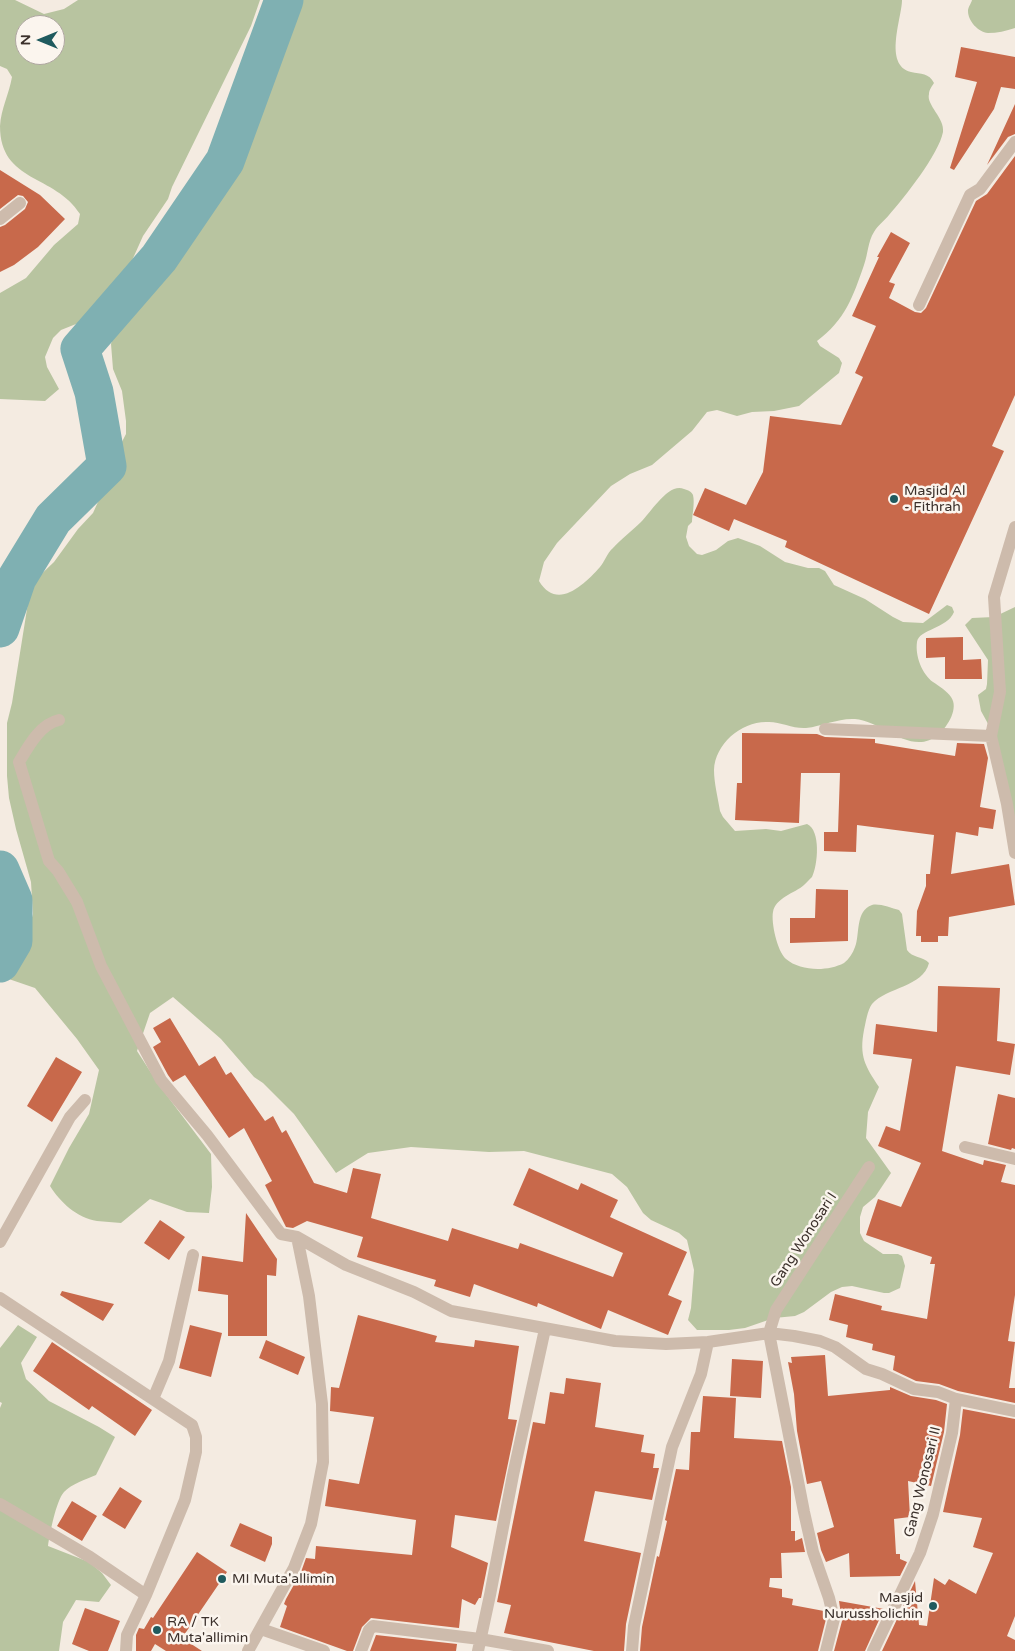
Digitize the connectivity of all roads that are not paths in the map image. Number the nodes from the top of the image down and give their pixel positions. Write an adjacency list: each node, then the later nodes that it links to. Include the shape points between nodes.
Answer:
1 (1015, 142): 4 (street, via 980,189 970,195)
2 (20, 203): 3 (street)
3 (0, 219)
4 (919, 305)
5 (1015, 527): 8 (street, via 994,597 1000,692)
6 (59, 720): 14 (street, via 52,722 33,740 19,762 49,861 77,902 101,966 161,1080 281,1234)
7 (825, 729): 8 (street)
8 (991, 736): 9 (street)
9 (1015, 853)
10 (85, 1100): 15 (street, via 70,1117)
11 (965, 1147): 12 (street)
12 (1015, 1159)
13 (869, 1167): 19 (street, Gang Wonosari I, via 776,1310)
14 (297, 1237): 18 (street, via 346,1265 451,1310); 26 (street, via 309,1296 322,1404 323,1462 311,1524 294,1568)
15 (0, 1242)
16 (194, 1255): 21 (street, via 169,1361)
17 (0, 1298): 21 (street)
18 (545, 1329): 20 (street, via 615,1341); 27 (street)
19 (769, 1333): 20 (street); 22 (street, via 820,1341 835,1347 866,1369 914,1389 938,1392); 34 (street, via 813,1552 834,1619)
20 (708, 1342): 33 (street, via 702,1374 672,1447 634,1626)
21 (153, 1399): 25 (street, via 192,1425 196,1452 185,1500)
22 (956, 1399): 23 (street); 35 (street, Gang Wonosari II, via 952,1433 933,1514 920,1553)
23 (1015, 1410)
24 (0, 1504): 25 (street, via 90,1557)
25 (146, 1595): 28 (street, via 127,1635)
26 (261, 1629): 29 (street); 30 (street)
27 (479, 1645): 31 (street, via 373,1626); 32 (street)
28 (126, 1651)
29 (248, 1651)
30 (324, 1651)
31 (361, 1651)
32 (548, 1651)
33 (632, 1651)
34 (826, 1651)
35 (873, 1651)

